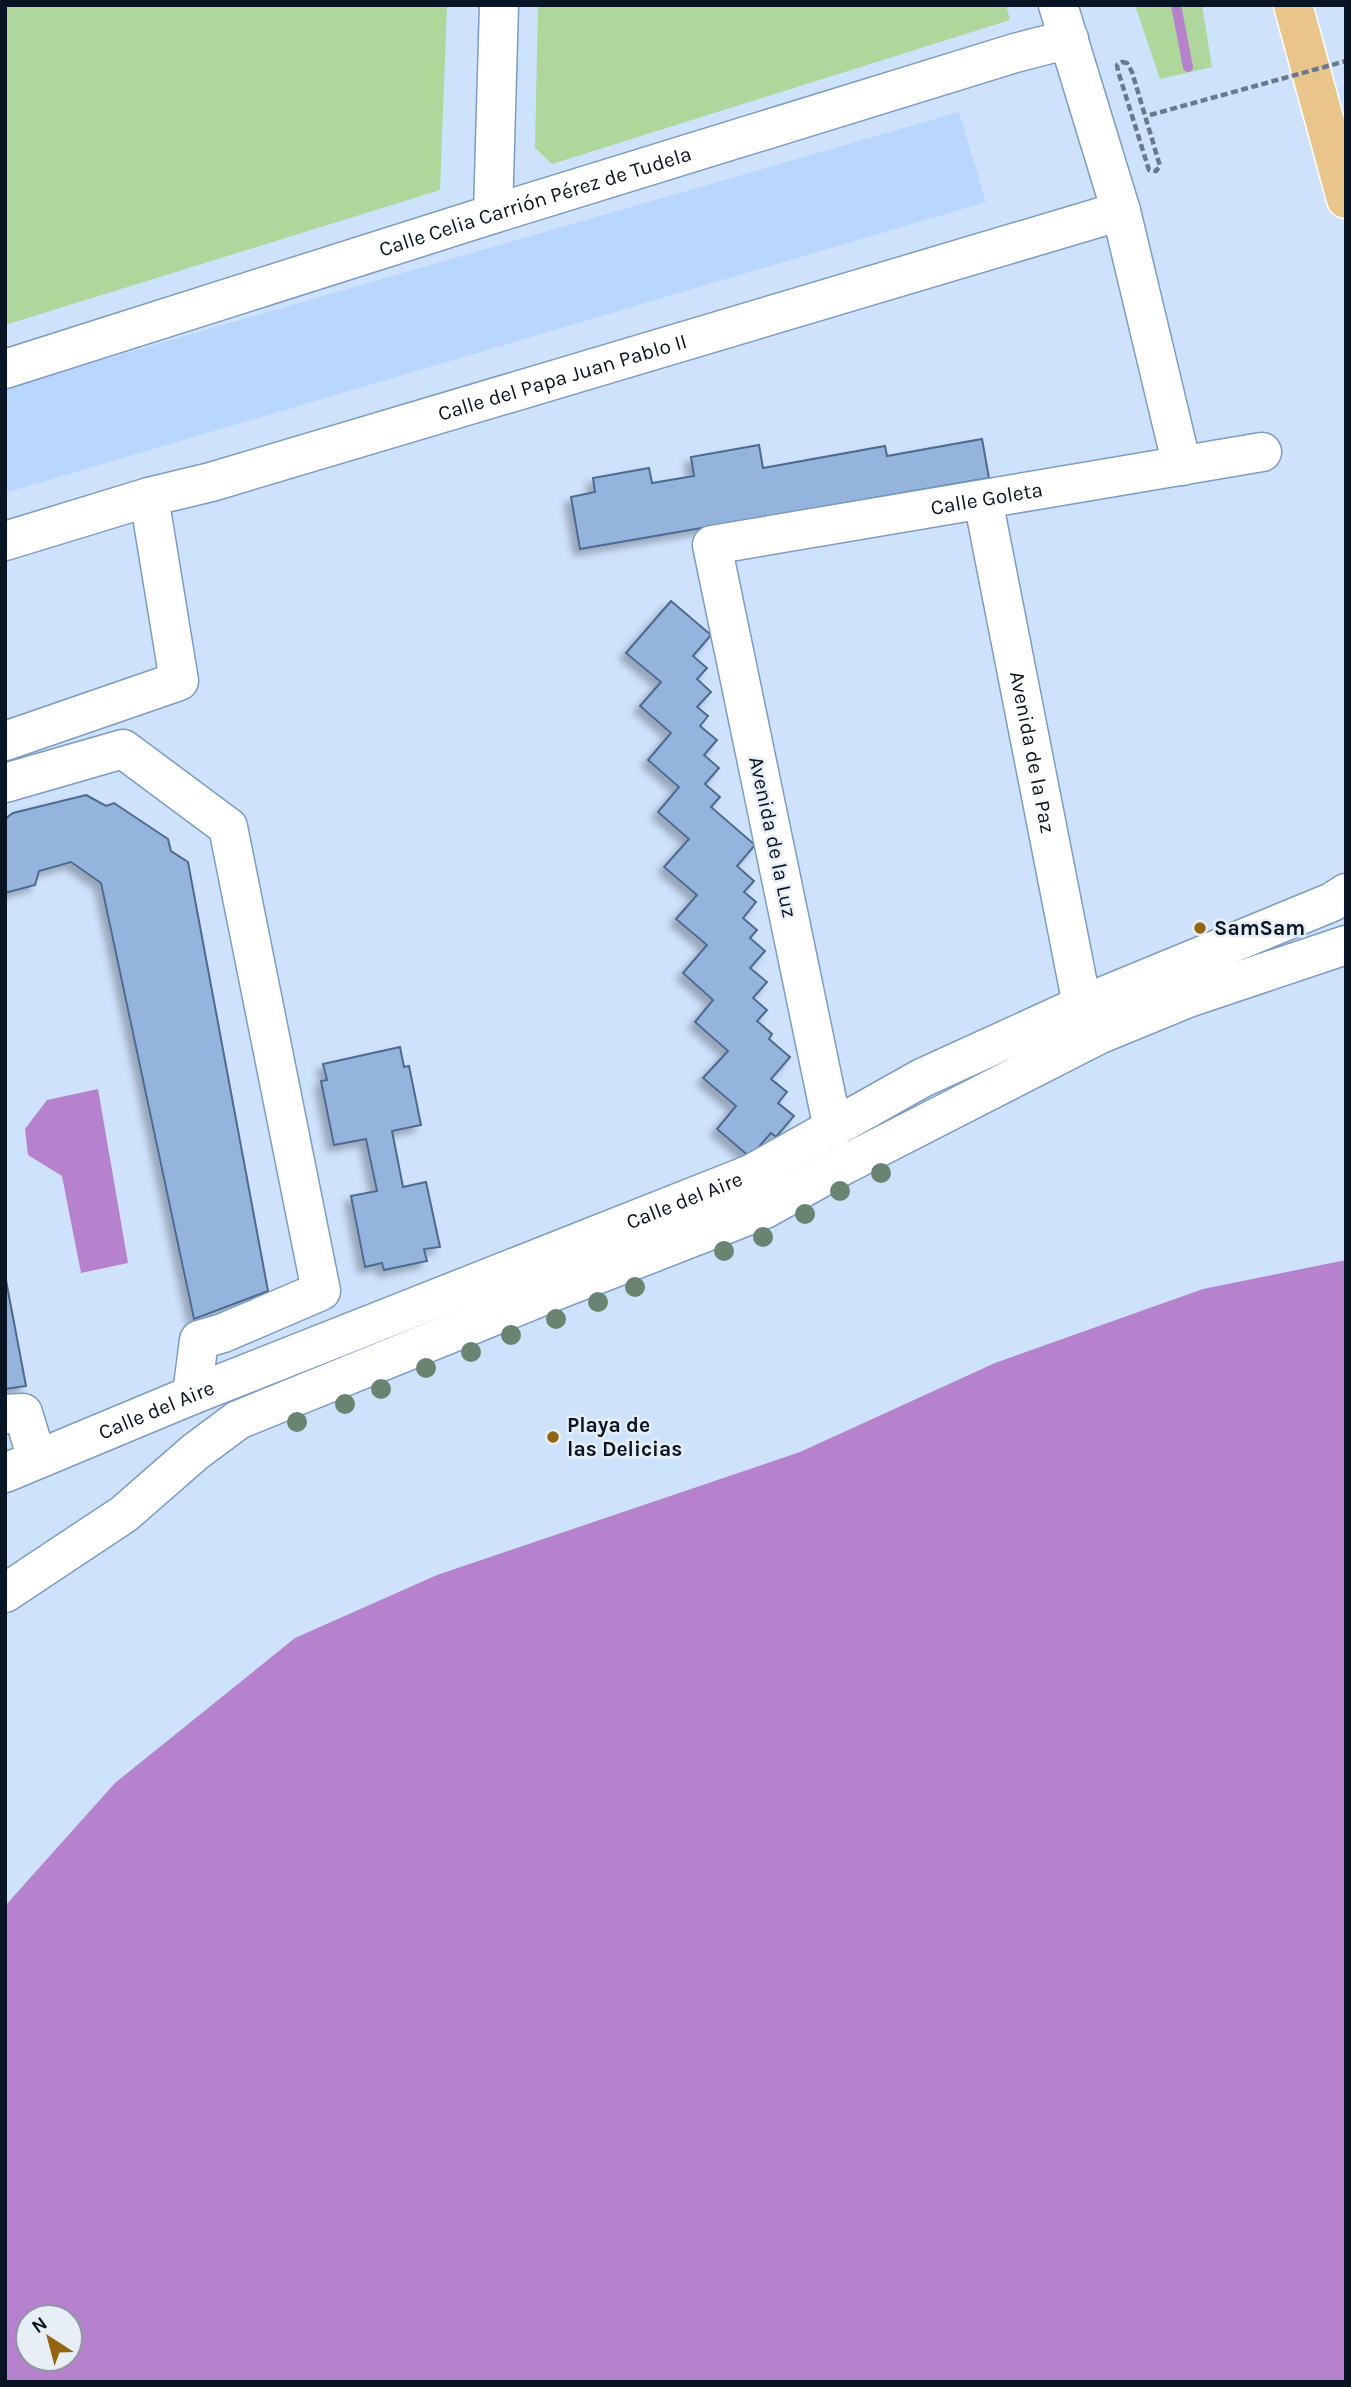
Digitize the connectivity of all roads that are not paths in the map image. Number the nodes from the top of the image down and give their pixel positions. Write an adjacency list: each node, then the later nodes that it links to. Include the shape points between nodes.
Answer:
1 (499, 5): 6 (street)
2 (1293, 5): 4 (main road)
3 (1063, 22): 5 (street); 6 (street, Calle Celia Carrión Pérez de Tudela, via 1015,53)
4 (1346, 199)
5 (1121, 211): 9 (street); 10 (street, Calle del Papa Juan Pablo II)
6 (493, 214): 7 (street, Calle Celia Carrión Pérez de Tudela)
7 (5, 369)
8 (1262, 452): 9 (street, Calle Goleta)
9 (1182, 466): 11 (street, Calle Goleta)
10 (149, 497): 12 (street, Calle del Papa Juan Pablo II); 14 (street, via 179,681)
11 (983, 500): 13 (street, Calle Goleta); 18 (street, Avenida de la Paz)
12 (5, 541)
13 (712, 545): 19 (street, Avenida de la Luz)
14 (5, 741)
15 (5, 783): 20 (street, via 123,749 228,827 321,1291 200,1340)
16 (1346, 893): 18 (street, Calle del Aire)
17 (1346, 945): 23 (street, via 1188,998 1098,1035 765,1209 238,1420 124,1514)
18 (1082, 1005): 19 (street, Calle del Aire, via 922,1078)
19 (833, 1129): 20 (street, Calle del Aire, via 751,1174)
20 (192, 1395): 22 (street, Calle del Aire)
21 (5, 1414): 22 (street, via 23,1413)
22 (21, 1466)
23 (5, 1592)

